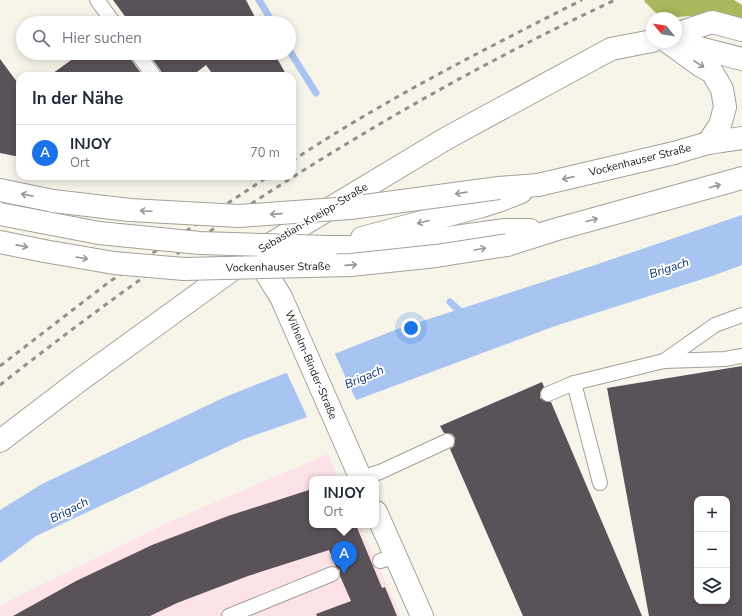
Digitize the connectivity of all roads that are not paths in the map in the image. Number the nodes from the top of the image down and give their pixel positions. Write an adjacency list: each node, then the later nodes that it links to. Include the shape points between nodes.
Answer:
1 (97, 0): 2 (lane)
2 (109, 16)
3 (742, 30): 4 (main road, via 712,22)
4 (682, 32)
5 (646, 42): 20 (main road, Sebastian-Kneipp-Straße, via 611,49 447,138)
6 (682, 44): 8 (main road)
7 (676, 48): 12 (main road, one-way to 12, via 712,72 722,89 725,107 720,125)
8 (742, 59)
9 (142, 60): 10 (lane)
10 (151, 72)
11 (742, 138): 12 (main road, Vockenhauser Straße)
12 (708, 143): 15 (main road, Vockenhauser Straße, one-way to 15)
13 (742, 178): 17 (main road, Vockenhauser Straße, one-way to 13, via 554,230)
14 (0, 190): 15 (main road, Vockenhauser Straße, one-way to 14, bridge, via 239,216 130,210 53,201)
15 (500, 194): 19 (main road, Vockenhauser Straße, one-way to 19)
16 (0, 214): 19 (main road, Vockenhauser Straße, bridge, via 100,233 200,243)
17 (506, 237): 18 (main road, Vockenhauser Straße, one-way to 17, bridge, via 114,263 192,269 351,265 436,256); 19 (main road, Vockenhauser Straße, via 384,247)
18 (0, 242)
19 (328, 247)
20 (254, 254): 26 (main road, Sebastian-Kneipp-Straße); 28 (main road, Wilhelm-Binder-Straße, via 281,297)
21 (742, 314): 23 (lane, via 715,325)
22 (742, 356): 23 (lane)
23 (664, 361): 24 (lane)
24 (574, 383): 25 (lane); 30 (lane)
25 (548, 394)
26 (0, 441)
27 (447, 441): 29 (lane)
28 (360, 476)
29 (369, 476)
30 (600, 484)
31 (379, 524): 34 (main road, via 388,558)
32 (332, 574): 33 (lane)
33 (229, 616)
34 (422, 616)

